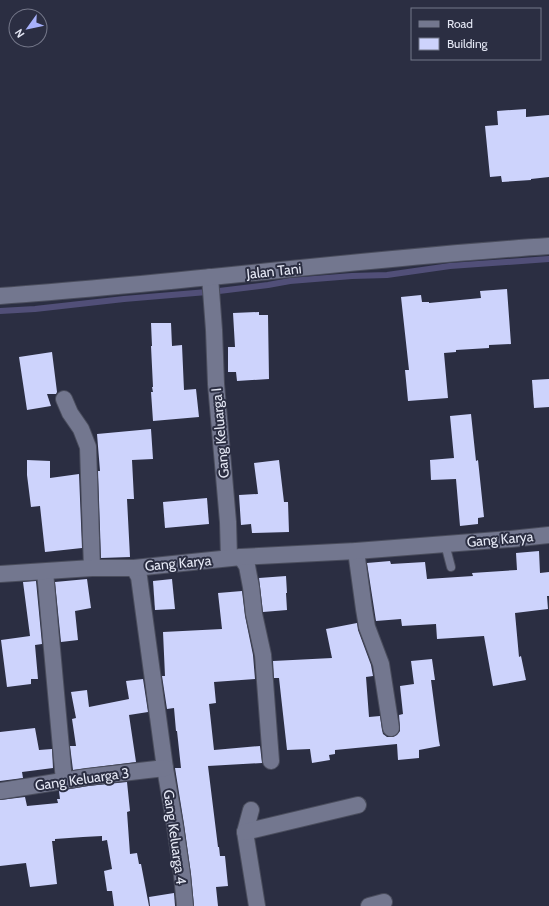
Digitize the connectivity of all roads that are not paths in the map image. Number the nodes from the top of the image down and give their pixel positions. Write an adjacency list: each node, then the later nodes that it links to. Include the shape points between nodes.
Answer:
1 (549, 246): 2 (street, Jalan Tani, via 471,251)
2 (210, 281): 3 (street, Jalan Tani); 8 (street, Gang Keluarga I, via 228,522)
3 (0, 296)
4 (64, 399): 10 (street, via 88,447)
5 (549, 535): 6 (street, Gang Karya)
6 (445, 544): 7 (street, Gang Karya); 9 (lane)
7 (356, 551): 8 (street, Gang Karya); 14 (street, via 366,621 381,664)
8 (235, 558): 11 (street, Gang Karya); 15 (street, via 247,566 251,587 263,655)
9 (451, 567)
10 (92, 568): 11 (street, Gang Karya); 12 (street, Gang Karya)
11 (134, 568): 16 (street, Gang Keluarga 4, via 139,577)
12 (45, 572): 13 (street, Gang Karya); 17 (street)
13 (0, 574)
14 (391, 728)
15 (271, 760)
16 (165, 768): 17 (street, Gang Keluarga 3); 22 (street, Gang Keluarga 4)
17 (64, 781): 18 (street, Gang Keluarga 3)
18 (0, 791)
19 (358, 805): 21 (street)
20 (251, 810): 21 (street)
21 (245, 832): 23 (street)
22 (185, 906)
23 (257, 906)

